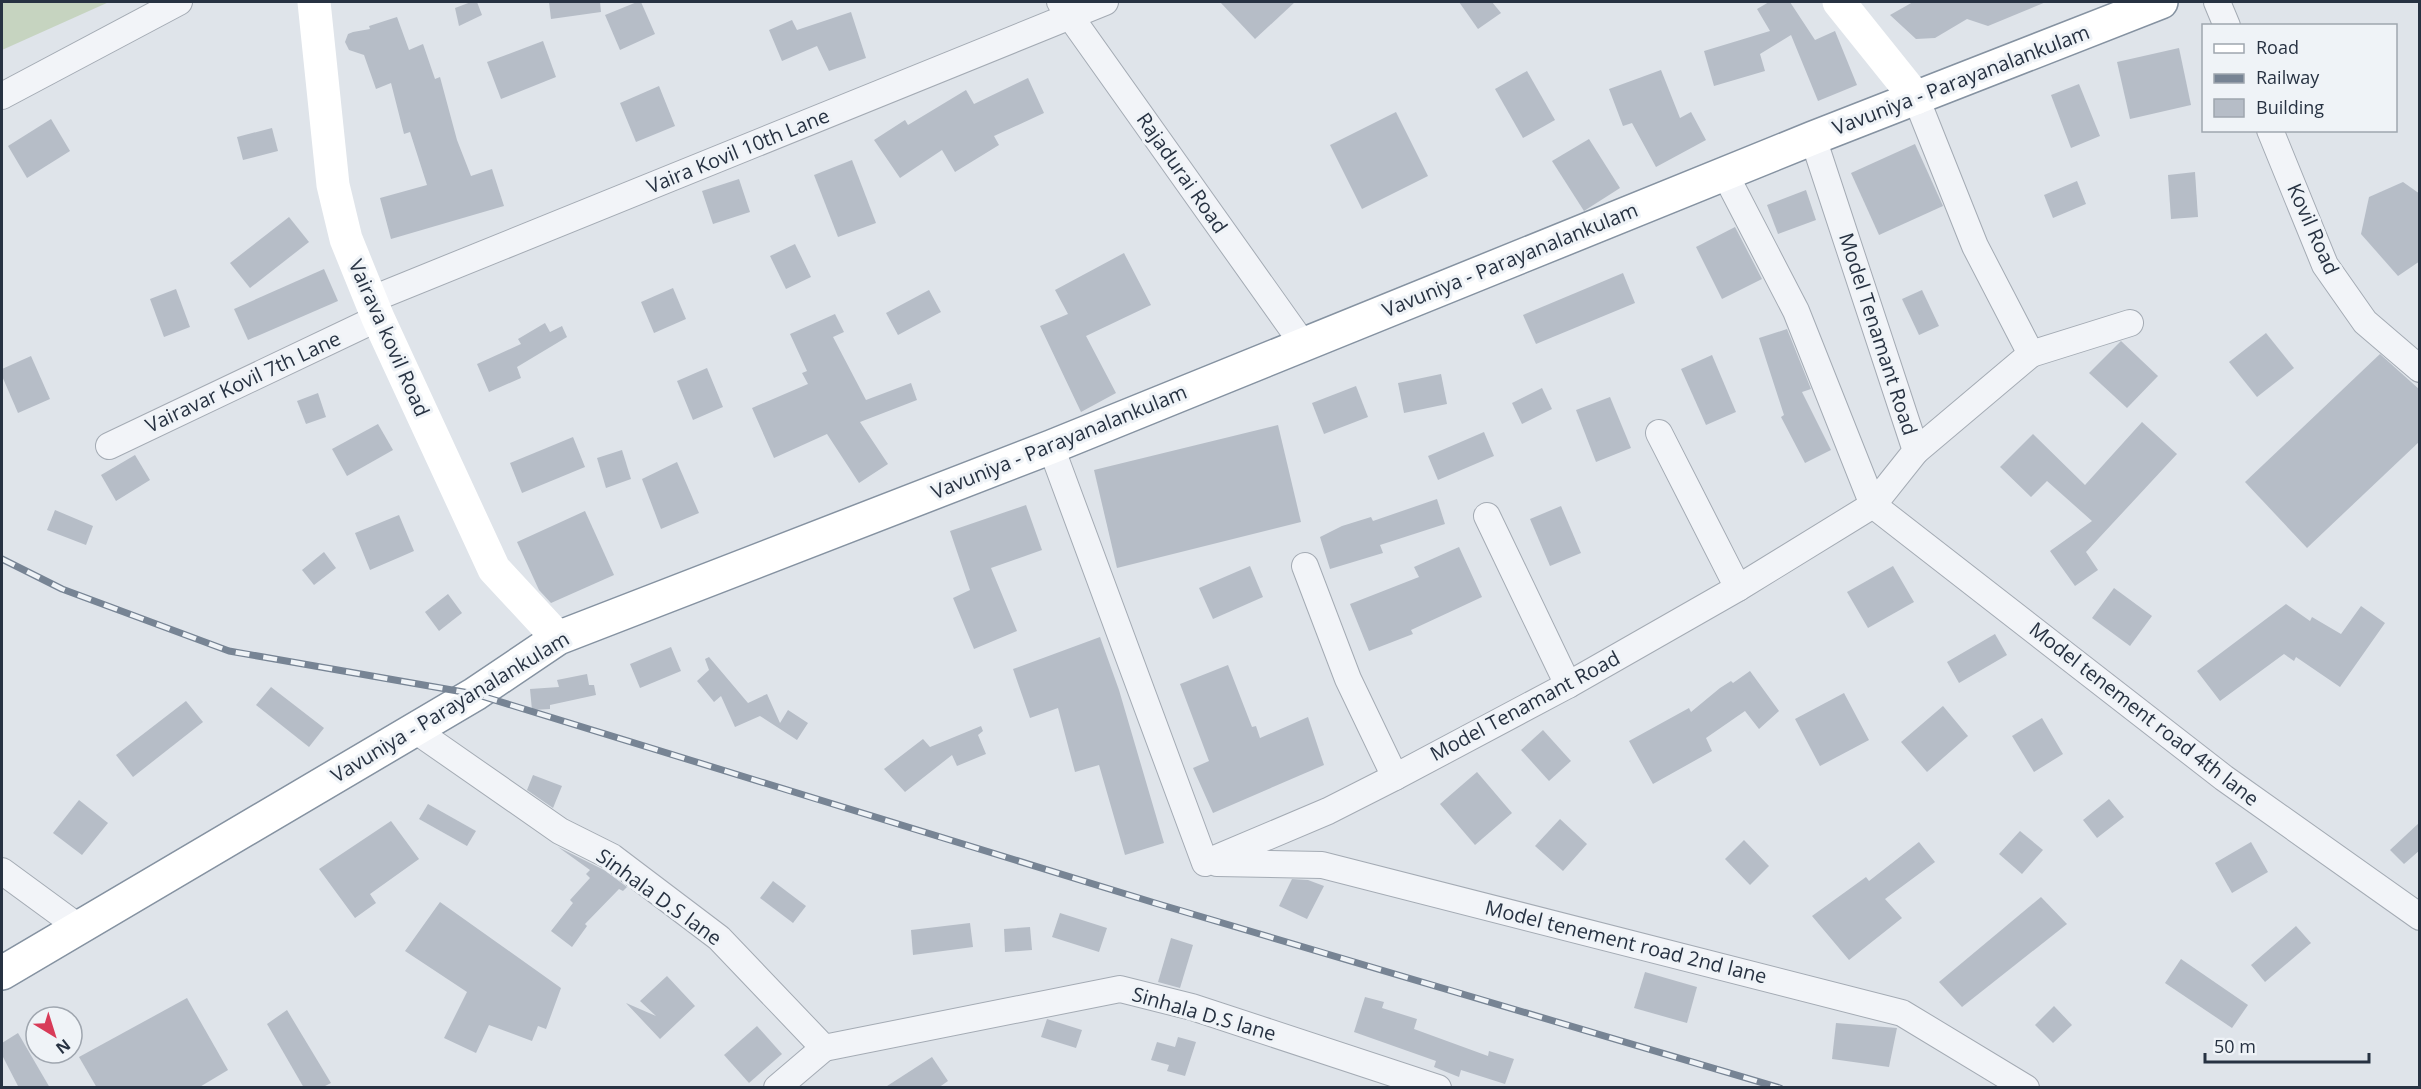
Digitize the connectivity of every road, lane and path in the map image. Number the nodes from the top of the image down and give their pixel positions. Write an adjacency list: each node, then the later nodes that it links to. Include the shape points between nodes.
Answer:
1 (179, 2): 9 (street)
2 (314, 2): 14 (main road, Vairava kovil Road, via 333,184 346,239)
3 (1105, 2): 7 (street, Vaira Kovil 10th Lane)
4 (2162, 2): 10 (main road, Vavuniya - Parayanalankulam)
5 (2217, 2): 8 (street)
6 (1843, 3): 10 (main road)
7 (1065, 9): 14 (street, Vaira Kovil 10th Lane); 16 (street, Rajadurai Road)
8 (2226, 24)
9 (2, 96)
10 (1916, 98): 12 (main road, Vavuniya - Parayanalankulam); 17 (street, via 1975,246)
11 (2271, 132): 18 (street, Kovil Road, via 2325,265 2365,322)
12 (1813, 138): 13 (main road, Vavuniya - Parayanalankulam); 22 (street, Model Tenamant Road)
13 (1725, 174): 16 (main road, Vavuniya - Parayanalankulam); 23 (street, via 1796,311)
14 (374, 309): 20 (street, Vairavar Kovil 7th Lane); 27 (main road, Vairava kovil Road, via 494,569)
15 (2130, 323): 17 (street)
16 (1303, 344): 21 (main road, Vavuniya - Parayanalankulam)
17 (2031, 354): 22 (street)
18 (2420, 369)
19 (1659, 433): 26 (street)
20 (109, 446)
21 (1051, 447): 27 (main road, Vavuniya - Parayanalankulam); 31 (street)
22 (1916, 452): 23 (street, Model Tenamant Road)
23 (1873, 505): 26 (street, Model Tenamant Road); 33 (street, Model tenement road 4th lane, via 2224,778)
24 (1487, 516): 28 (street)
25 (1305, 566): 30 (street, via 1348,679)
26 (1738, 588): 28 (street, Model Tenamant Road)
27 (558, 638): 29 (main road, Vavuniya - Parayanalankulam)
28 (1568, 685): 30 (street, Model Tenamant Road)
29 (415, 730): 34 (main road, Vavuniya - Parayanalankulam); 36 (street, Sinhala D.S lane, via 560,831 612,857 719,938)
30 (1395, 777): 31 (street, Model Tenamant Road, via 1328,811)
31 (1205, 863): 39 (street, Model tenement road 2nd lane, via 1322,864 1902,1013)
32 (2, 871): 34 (street)
33 (2420, 917)
34 (77, 926): 35 (main road, Vavuniya - Parayanalankulam)
35 (2, 973)
36 (824, 1048): 37 (street, Sinhala D.S lane); 38 (street, Sinhala D.S lane, via 1120,989 1192,1007)
37 (777, 1088)
38 (1438, 1088)
39 (2026, 1088)

